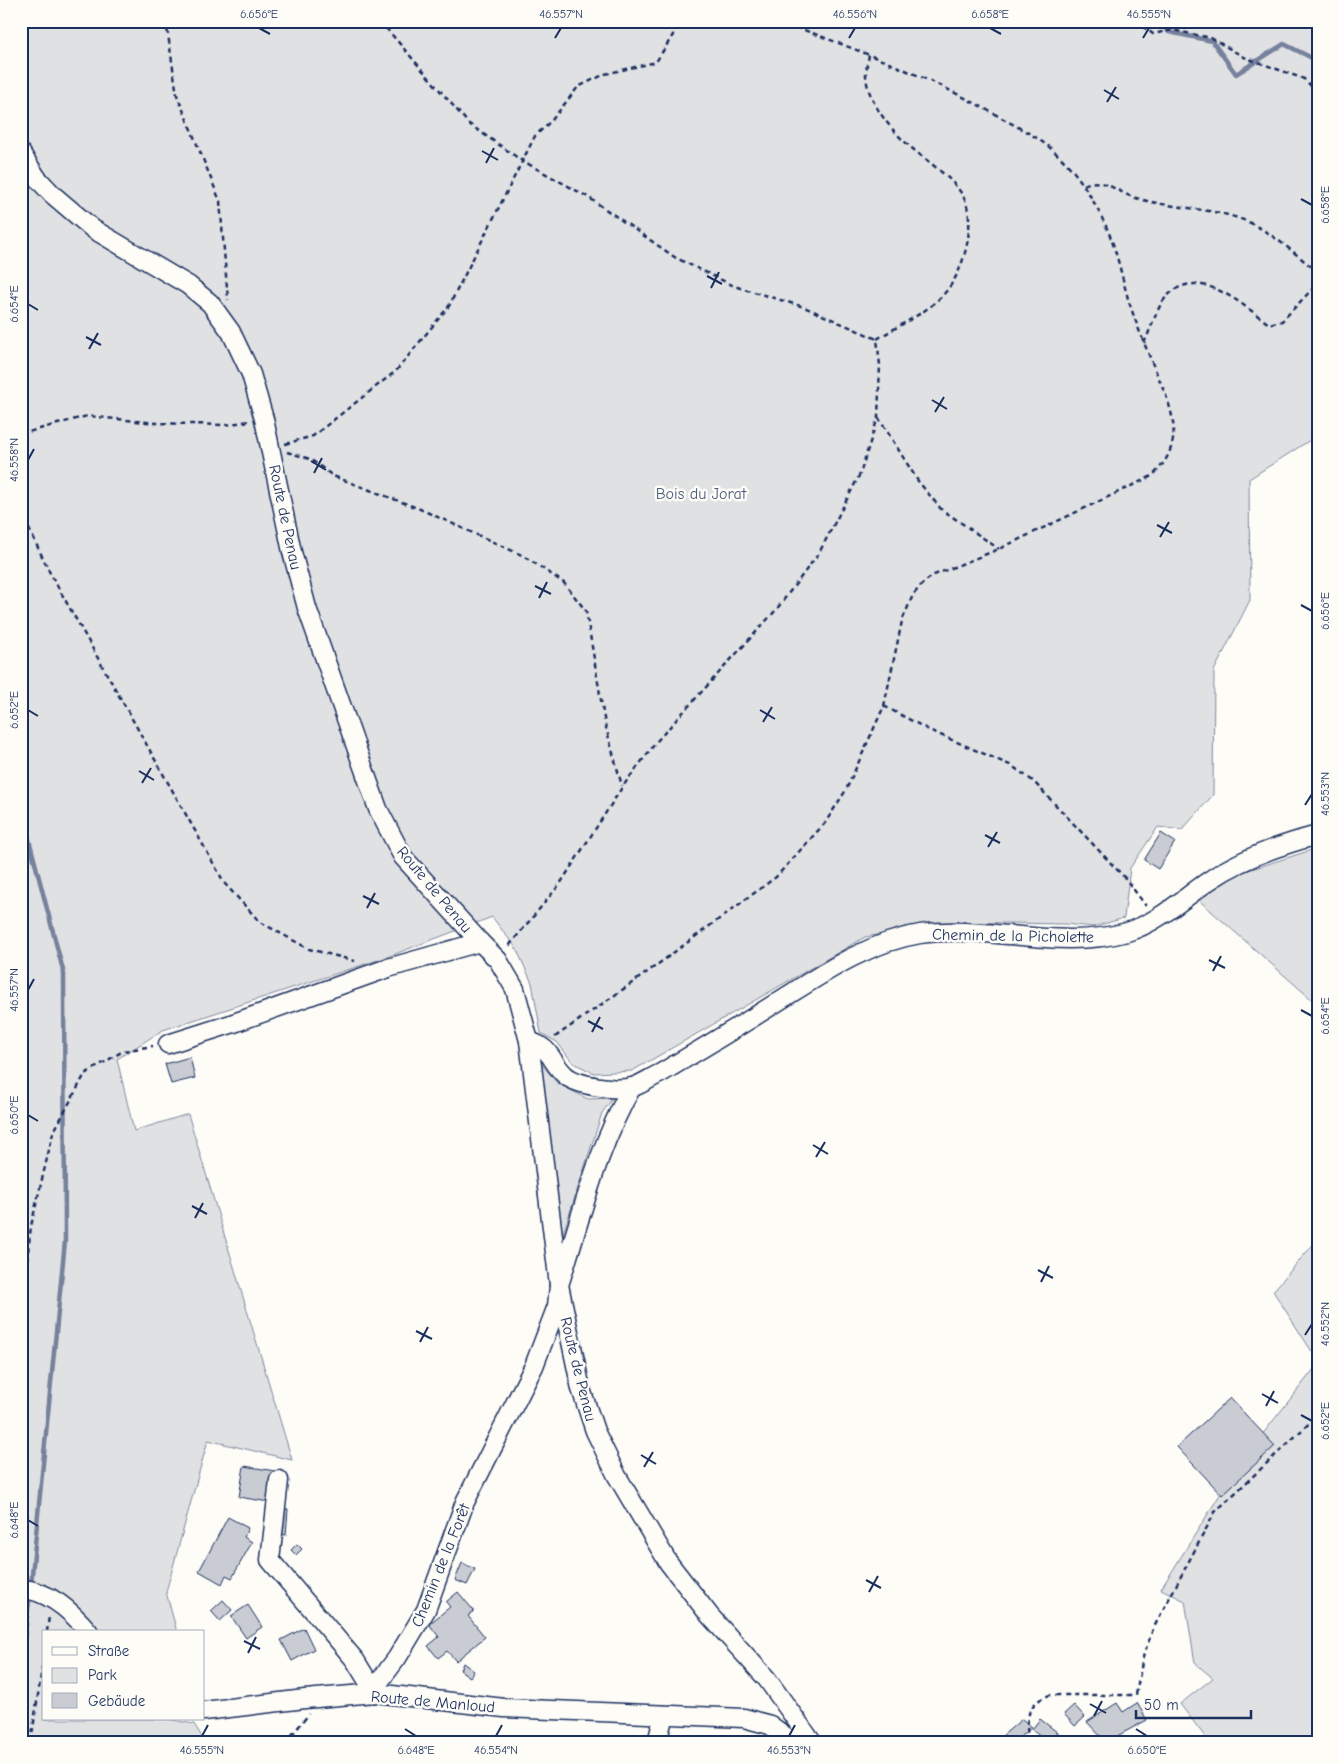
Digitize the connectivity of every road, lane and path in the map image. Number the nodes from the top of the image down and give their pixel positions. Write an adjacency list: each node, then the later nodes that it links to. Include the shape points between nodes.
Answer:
1 (166, 21): 13 (path, via 177,94 220,201)
2 (380, 21): 9 (path, via 469,124)
3 (671, 21): 9 (path, via 673,36 656,62 605,74 578,87 535,136)
4 (780, 21): 6 (path)
5 (1135, 21): 7 (path, via 1153,34 1173,30 1211,38 1244,57 1304,79)
6 (869, 55): 10 (path, via 967,98 1042,141 1060,156); 14 (path, via 866,74 871,95 885,122 941,172 962,196 968,212 969,233 964,260 953,284 939,302)
7 (1318, 93)
8 (21, 153): 17 (street, Route de Penau, via 53,195 93,228 188,285 210,303 241,349)
9 (521, 160): 14 (path, via 588,197 676,258 734,286 804,308); 19 (path, via 449,306 396,371 313,436)
10 (1084, 185): 11 (path, via 1090,182 1105,184 1133,197 1245,220 1264,230); 15 (path, via 1104,221)
11 (1318, 272)
12 (1318, 283): 15 (path, via 1282,322 1268,324 1237,299 1215,288 1195,284 1177,288 1162,301)
13 (229, 304)
14 (877, 339): 16 (path, via 880,365)
15 (1144, 343): 21 (path, via 1166,397 1175,433 1169,456 1162,467 1130,488)
16 (878, 417): 21 (path, via 918,481 941,509); 23 (path, via 860,474 819,552 776,610 657,741)
17 (264, 419): 18 (path, via 225,425 87,416); 19 (street, Route de Penau)
18 (21, 434)
19 (271, 448): 23 (path, via 310,459 333,476 420,509 524,556 564,582 586,611 605,724); 26 (street, Route de Penau, via 307,608 378,809 403,857)
20 (21, 512): 28 (path, via 50,573 225,884 260,922 309,949)
21 (999, 549): 22 (path, via 934,575 913,595 902,622)
22 (884, 706): 25 (path, via 929,730 1012,766 1033,781 1125,878); 30 (path, via 846,790 825,822 776,877 642,976)
23 (622, 786): 27 (path, via 560,884)
24 (1318, 835): 25 (street, Chemin de la Picholette, via 1253,856 1212,879)
25 (1155, 919): 31 (street, Chemin de la Picholette, via 1128,931 1095,938 948,932 891,940 837,965 670,1068)
26 (480, 942): 27 (street, Route de Penau); 29 (street, Route de Penau, via 388,968)
27 (498, 960): 30 (street, Route de Penau, via 515,989)
28 (360, 962)
29 (168, 1044): 33 (path, via 123,1051 85,1074 56,1127 31,1226)
30 (536, 1044): 31 (street, via 564,1074 577,1082 590,1086); 32 (street, Route de Penau)
31 (632, 1087): 32 (street, via 614,1118)
32 (559, 1284): 39 (street, Chemin de la Forêt, via 557,1306 534,1366 465,1502 426,1610); 47 (street, Route de Penau, via 581,1389 594,1431 616,1476 673,1568 710,1616 767,1679)
33 (21, 1314)
34 (1318, 1415): 48 (path, via 1216,1512 1153,1629 1136,1695 1050,1695 1039,1699 1030,1710)
35 (279, 1480): 39 (street, via 270,1560 354,1660)
36 (21, 1589): 37 (street, via 44,1594 63,1605)
37 (88, 1630)
38 (42, 1668): 43 (path)
39 (375, 1693): 40 (street, Route de Manloud); 42 (street, Route de Manloud, via 504,1708)
40 (324, 1697): 41 (street, Route de Manloud); 44 (path)
41 (205, 1712)
42 (664, 1715): 45 (street); 46 (street, Route de Manloud, via 756,1720 778,1729)
43 (31, 1742)
44 (286, 1742)
45 (657, 1742)
46 (792, 1742)
47 (812, 1742)
48 (1028, 1742)

